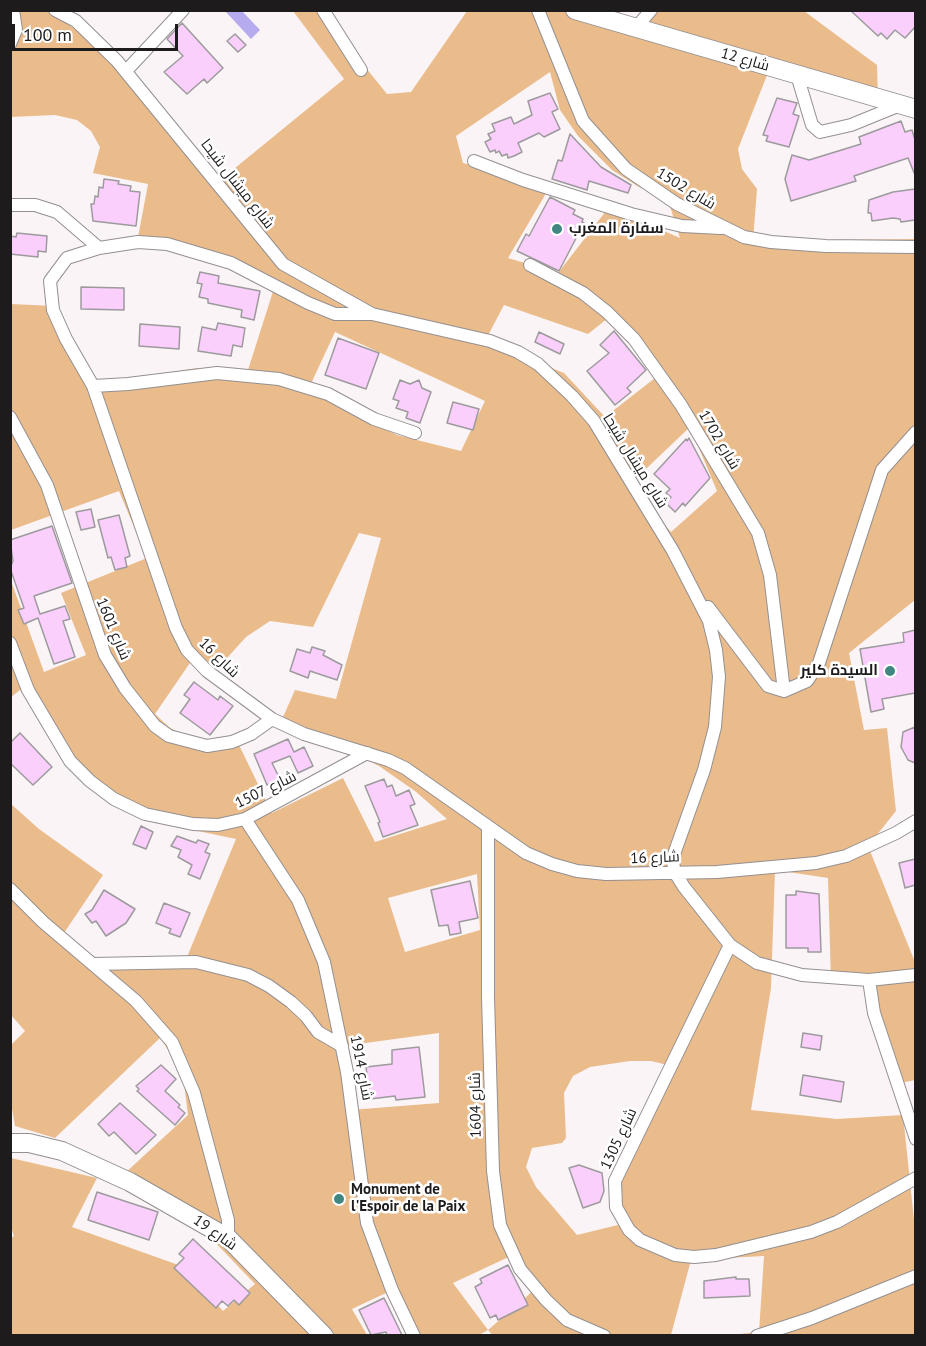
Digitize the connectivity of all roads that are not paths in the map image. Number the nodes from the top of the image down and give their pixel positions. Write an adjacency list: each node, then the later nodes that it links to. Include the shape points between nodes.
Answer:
1 (13, 10): 10 (street, via 16,30)
2 (56, 10): 8 (street, شارع ميشال شيحا)
3 (183, 10): 12 (street)
4 (323, 10): 11 (street)
5 (538, 10): 17 (street, شارع 1502, via 583,122 599,143 626,169 677,204)
6 (575, 10): 9 (main road, شارع 12)
7 (651, 10): 9 (street)
8 (75, 14): 12 (street, شارع ميشال شيحا)
9 (635, 29): 13 (main road, شارع 12)
10 (10, 44)
11 (361, 70)
12 (126, 71): 21 (street, شارع ميشال شيحا, via 283,264)
13 (797, 75): 14 (main road, شارع 12); 14 (street, via 812,124 820,132)
14 (908, 107)
15 (474, 161): 17 (street, via 631,214 682,226)
16 (10, 206): 19 (street, via 34,205 57,212)
17 (725, 228): 18 (street, شارع 1502, via 744,237 771,242)
18 (915, 247)
19 (99, 248): 21 (street, شارع 16, via 138,242 195,250 231,263 335,314); 22 (street, شارع 16, via 67,258 50,281 53,310)
20 (530, 265): 28 (street, شارع 1702, via 583,293 634,339 674,395 758,533 770,575)
21 (372, 314): 26 (street, شارع ميشال شيحا, via 490,341 538,364 594,421)
22 (93, 386): 25 (street, via 217,373 279,379 328,394 374,419); 29 (street, شارع 16, via 187,650 207,671)
23 (10, 417): 29 (street, شارع 1601, via 47,485 105,655 155,726 169,736 207,746 232,742)
24 (915, 432): 28 (street, via 882,470 819,663 807,681)
25 (415, 434)
26 (695, 592): 28 (street, via 768,686); 34 (street, شارع ميشال شيحا, via 709,621 716,650 719,703 704,770 673,857)
27 (10, 643): 31 (street, شارع 1507, via 47,726 70,761 90,781 114,799 169,821 218,825)
28 (784, 691)
29 (272, 718): 30 (street, شارع 16, via 304,734)
30 (367, 753): 31 (street, شارع 1507); 33 (street, شارع 16, via 422,777)
31 (244, 819): 40 (street, شارع 1914, via 298,900 313,932 324,962)
32 (915, 821): 34 (street, شارع 16, via 854,853 816,863 717,872)
33 (488, 827): 34 (street, شارع 16, via 526,853 577,871); 50 (street, شارع 1604, via 493,1171 500,1225 520,1269 546,1300 567,1320)
34 (675, 871): 36 (street)
35 (10, 889): 37 (street)
36 (730, 945): 39 (street, via 757,963 780,971); 45 (street, شارع 1305, via 615,1181 616,1207 629,1230 640,1240 675,1255 716,1255 837,1222)
37 (93, 964): 40 (street, via 196,962 248,975 291,1002 318,1032); 46 (street, via 136,1001 172,1042 194,1093 228,1220)
38 (915, 975): 39 (street)
39 (869, 980): 41 (street, via 874,1013)
40 (342, 1046): 49 (street, شارع 1914, via 367,1223)
41 (915, 1139)
42 (10, 1143): 44 (main road, شارع 19, via 62,1151)
43 (10, 1154): 44 (main road, شارع 19)
44 (82, 1162): 46 (main road, شارع 19, via 130,1182)
45 (915, 1178)
46 (228, 1238): 48 (main road, شارع 19)
47 (915, 1276): 51 (street, via 812,1318)
48 (324, 1335)
49 (414, 1335)
50 (604, 1335)
51 (757, 1335)

